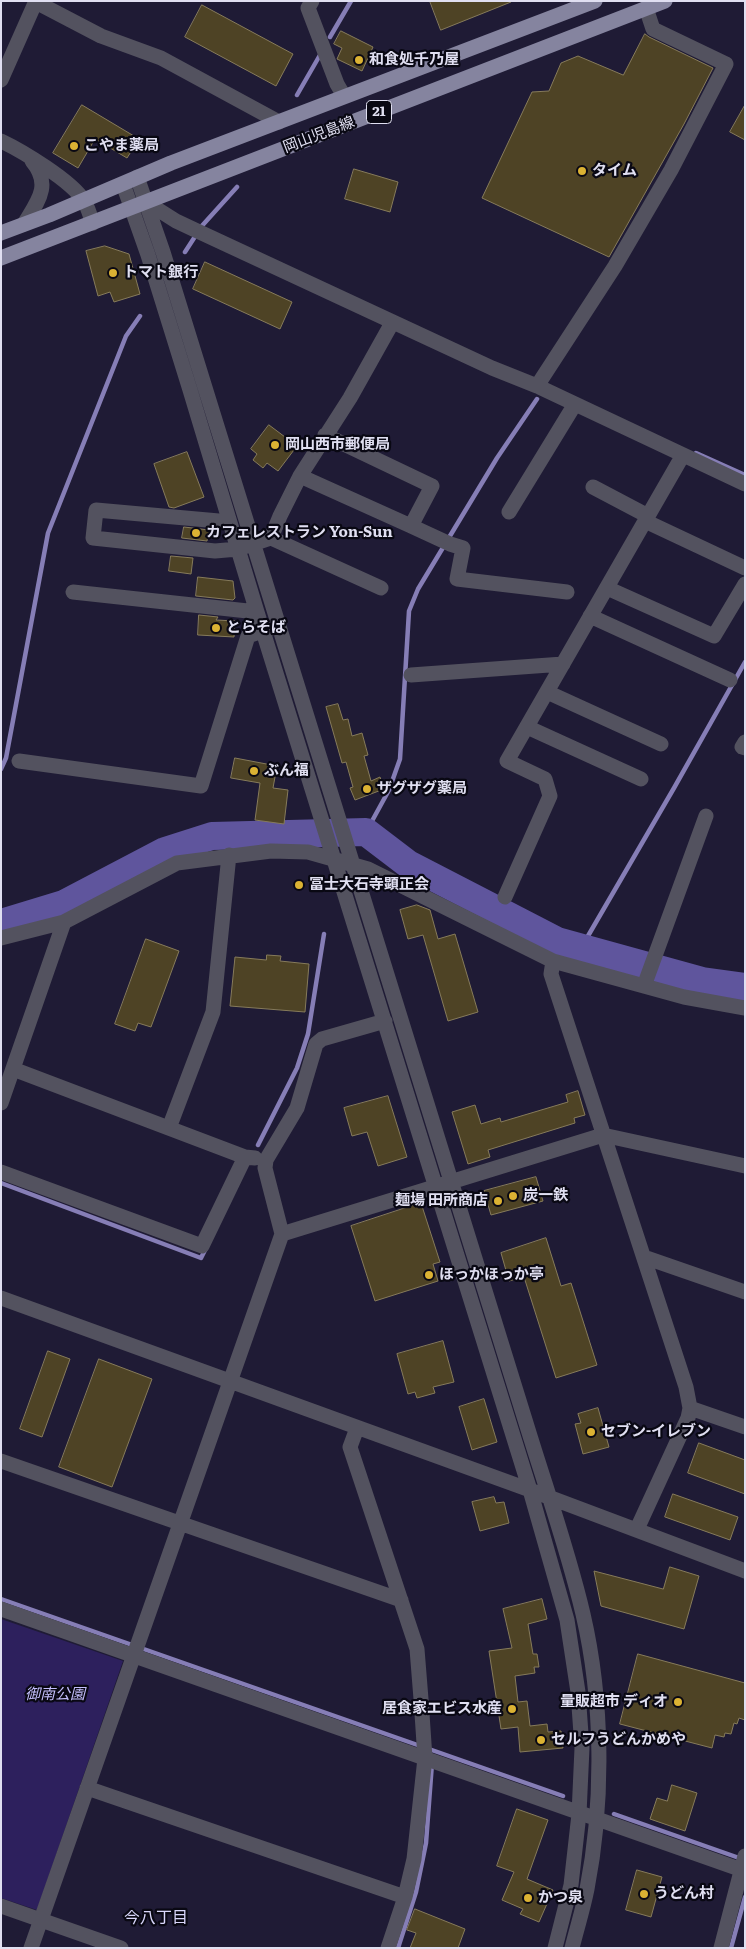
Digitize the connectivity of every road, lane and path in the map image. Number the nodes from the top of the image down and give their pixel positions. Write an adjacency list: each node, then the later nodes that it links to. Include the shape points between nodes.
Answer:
1 (312, 1): 7 (street, via 308,8)
2 (596, 1): 7 (main road, 岡山児島線 / 21)
3 (665, 1): 5 (main road, 岡山児島線 / 21)
4 (36, 2): 6 (street); 8 (street, via 101,36 161,58)
5 (646, 8): 14 (main road, 岡山児島線 / 21); 21 (street, via 653,29 726,64 671,170 615,266)
6 (1, 80)
7 (344, 96): 8 (main road, 岡山児島線 / 21)
8 (279, 122): 11 (main road, 岡山児島線 / 21)
9 (1, 141): 10 (street)
10 (29, 156): 13 (street); 17 (street, via 42,177 43,186 40,199)
11 (137, 178): 12 (main road, 岡山児島線 / 21); 14 (street)
12 (123, 184): 13 (main road, 岡山児島線 / 21); 15 (street)
13 (84, 200): 16 (street); 17 (main road, 岡山児島線 / 21)
14 (146, 202): 15 (main road, 岡山児島線 / 21); 20 (street, via 198,232); 33 (street)
15 (131, 208): 16 (main road, 岡山児島線 / 21); 30 (street)
16 (92, 223): 19 (main road, 岡山児島線 / 21)
17 (24, 224): 18 (main road, 岡山児島線 / 21)
18 (1, 232)
19 (1, 258)
20 (392, 323): 21 (street); 23 (street)
21 (537, 386): 22 (street)
22 (575, 404): 24 (street); 28 (street)
23 (325, 435): 25 (street); 31 (street, via 432,486)
24 (683, 455): 26 (street); 29 (street)
25 (300, 476): 31 (street); 32 (street)
26 (745, 484)
27 (592, 487): 29 (street)
28 (509, 512)
29 (647, 518): 35 (street); 38 (street)
30 (230, 522): 34 (street); 34 (street, via 96,510 92,538 215,551)
31 (411, 526): 40 (street, via 463,548 458,579)
32 (271, 538): 33 (street); 37 (street)
33 (254, 544): 34 (street); 43 (street)
34 (238, 548): 41 (street)
35 (745, 568)
36 (745, 584): 38 (street, via 714,636)
37 (381, 588)
38 (607, 588): 42 (street)
39 (73, 592): 41 (street)
40 (567, 592)
41 (257, 612): 44 (street)
42 (590, 616): 45 (street); 47 (street)
43 (279, 626): 44 (street); 58 (street)
44 (263, 631): 53 (street, via 248,636 201,786); 57 (street)
45 (563, 664): 46 (street); 48 (street)
46 (411, 674)
47 (730, 680)
48 (547, 692): 49 (street); 51 (street)
49 (527, 727): 54 (street); 59 (street, via 507,761 545,780 550,796)
50 (745, 742): 52 (street, via 742,747)
51 (661, 744)
52 (745, 748)
53 (18, 762)
54 (641, 779)
55 (706, 816): 63 (street)
56 (229, 855): 57 (street, via 308,852); 60 (street, via 177,863); 68 (street, via 213,1012)
57 (334, 859): 58 (street); 65 (street)
58 (354, 865): 62 (street); 74 (street)
59 (505, 897)
60 (64, 922): 61 (street); 66 (street)
61 (1, 938)
62 (553, 961): 63 (street); 69 (street, via 551,974)
63 (646, 982): 64 (street, via 684,997)
64 (745, 1008)
65 (385, 1021): 71 (street, via 322,1039 316,1044 297,1108); 75 (street)
66 (13, 1069): 67 (street); 68 (street)
67 (1, 1103)
68 (169, 1128): 70 (street)
69 (603, 1135): 72 (street); 74 (street); 77 (street)
70 (245, 1157): 71 (street); 73 (street, via 202,1246)
71 (266, 1160): 76 (street, via 265,1168)
72 (745, 1166)
73 (1, 1172)
74 (451, 1181): 75 (street); 86 (street)
75 (435, 1186): 76 (street); 85 (street)
76 (282, 1234): 80 (street)
77 (644, 1257): 78 (street); 81 (street)
78 (745, 1292)
79 (1, 1298): 80 (street)
80 (230, 1381): 83 (street); 87 (street)
81 (690, 1408): 82 (street); 88 (street)
82 (745, 1427)
83 (357, 1428): 85 (street); 90 (street, via 350,1447)
84 (1, 1461): 87 (street)
85 (530, 1490): 86 (street); 95 (street, via 567,1620 578,1692 582,1748)
86 (549, 1497): 88 (street); 96 (street, via 583,1616 596,1691)
87 (179, 1523): 90 (street); 92 (street)
88 (637, 1529): 89 (street)
89 (745, 1570)
90 (401, 1600): 93 (street, via 417,1649)
91 (1, 1609): 92 (street)
92 (135, 1649): 93 (street); 94 (street)
93 (428, 1755): 95 (street); 98 (street, via 414,1859)
94 (87, 1788): 98 (street); 100 (street)
95 (579, 1814): 96 (street); 104 (street, via 571,1885)
96 (596, 1820): 97 (street); 105 (street, via 587,1888)
97 (744, 1864): 106 (street)
98 (405, 1897): 103 (street)
99 (1, 1906): 100 (street)
100 (40, 1920): 101 (street); 102 (street)
101 (31, 1948)
102 (121, 1948)
103 (388, 1948)
104 (555, 1948)
105 (572, 1948)
106 (721, 1948)

